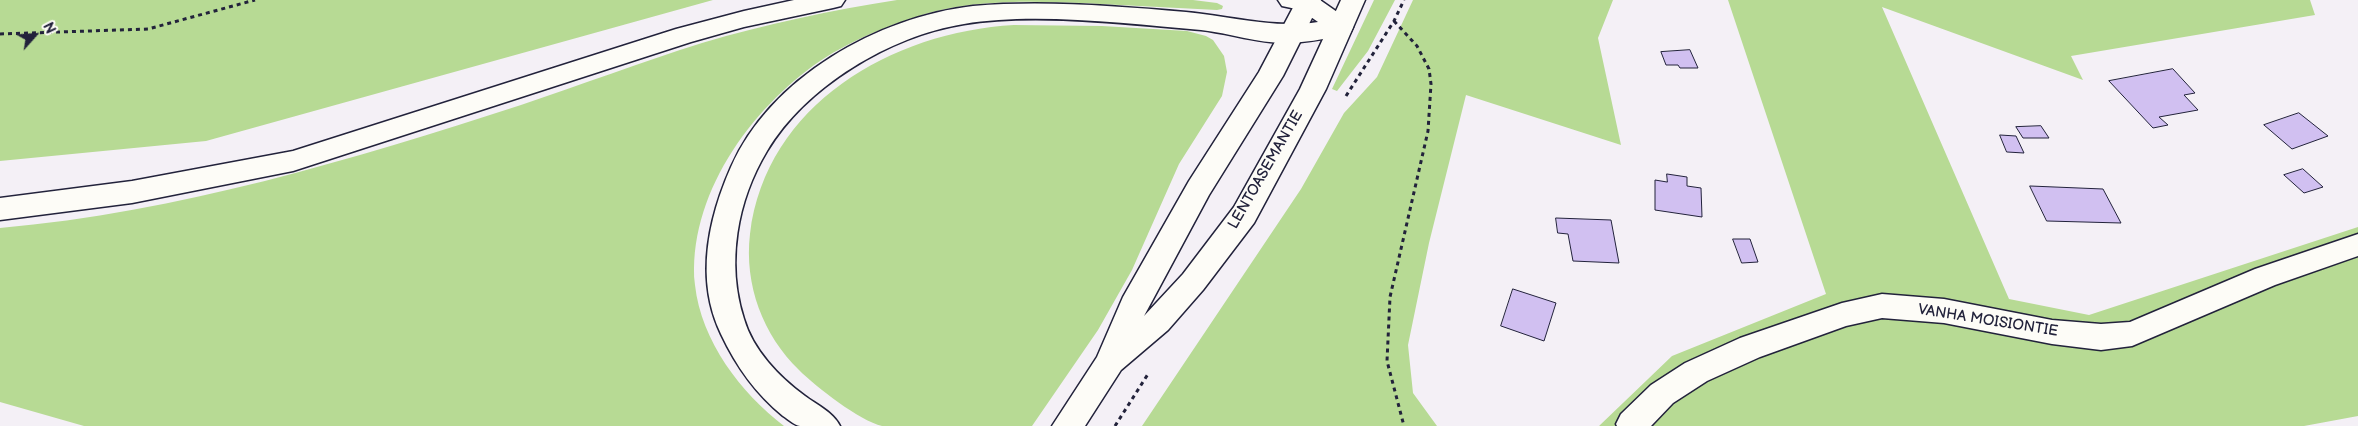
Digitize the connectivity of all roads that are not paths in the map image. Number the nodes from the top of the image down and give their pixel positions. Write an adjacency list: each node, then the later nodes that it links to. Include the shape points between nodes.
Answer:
1 (833, 0): 6 (main road, via 685,35 292,161 132,192)
2 (1353, 0): 4 (main road, LENTOASEMANTIE)
3 (1302, 1): 4 (main road); 5 (main road, LENTOASEMANTIE)
4 (1341, 27): 5 (main road); 8 (main road, LENTOASEMANTIE, via 1313,89 1244,215 1193,282 1164,314)
5 (1291, 35): 8 (main road, LENTOASEMANTIE, via 1270,76 1199,188 1133,306); 10 (main road, via 1134,16 984,12 940,21 878,44 848,58 806,87 768,128 742,168 725,223 720,278 724,301 742,349 758,372 801,413)
6 (0, 209)
7 (2358, 245): 9 (main road, VANHA MOISIONTIE, via 2265,277 2132,334 2100,337 2052,332 1944,311 1882,306 1842,315 1751,347 1696,372 1662,394)
8 (1109, 364): 11 (main road, LENTOASEMANTIE)
9 (1632, 424)
10 (824, 426)
11 (1068, 426)

